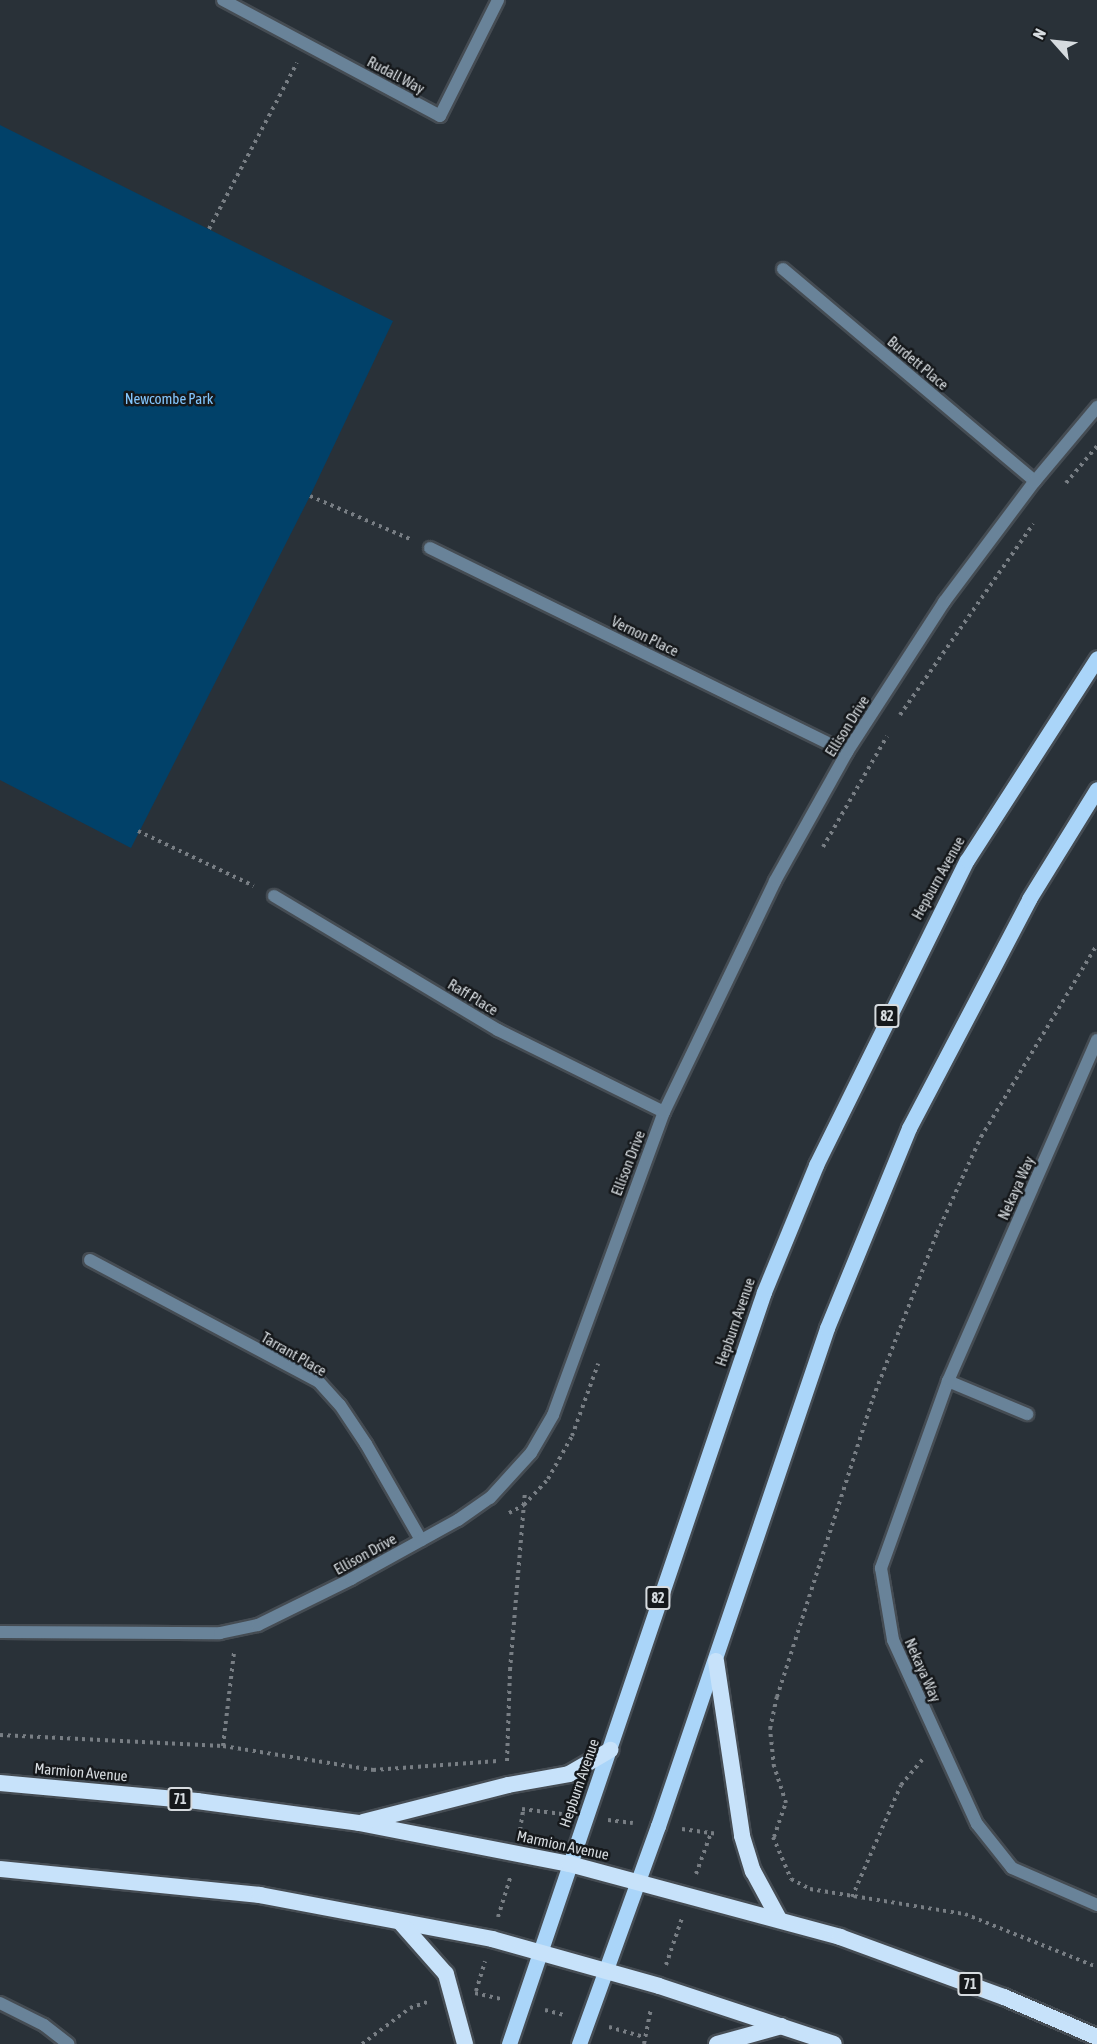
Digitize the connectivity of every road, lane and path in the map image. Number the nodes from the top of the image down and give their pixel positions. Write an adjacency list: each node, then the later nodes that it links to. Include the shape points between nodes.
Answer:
1 (223, 0): 3 (street, Rudall Way)
2 (498, 0): 3 (street, Rudall Way, via 440,116)
3 (306, 45): 4 (path)
4 (209, 230)
5 (783, 269): 8 (street, Burdett Place)
6 (1097, 407): 8 (street, Ellison Drive)
7 (1097, 446): 9 (path)
8 (1035, 481): 14 (street, Ellison Drive, via 944,602)
9 (1059, 491)
10 (310, 496): 12 (path)
11 (1037, 519): 17 (path, via 960,624 887,735)
12 (430, 548): 14 (street, Vernon Place)
13 (1097, 658): 31 (main road, Hepburn Avenue / 82, via 967,860 816,1165 764,1292)
14 (847, 752): 21 (street, Ellison Drive, via 775,881)
15 (1097, 789): 28 (main road, via 1023,909 909,1128 827,1328)
16 (138, 831): 18 (path)
17 (817, 856)
18 (274, 896): 21 (street, Raff Place, via 498,1030)
19 (1097, 945): 40 (path, via 981,1137 937,1233 873,1398 777,1697 770,1729 774,1767 786,1803)
20 (1097, 1040): 24 (street, Nekaya Way)
21 (663, 1112): 26 (street, Ellison Drive, via 553,1415 531,1453 490,1498)
22 (90, 1260): 26 (street, Tarrant Place, via 319,1382 366,1444)
23 (601, 1355): 32 (path, via 572,1436 548,1479 524,1505)
24 (948, 1381): 25 (street); 30 (street, Nekaya Way, via 881,1568 893,1640)
25 (1028, 1414)
26 (421, 1540): 27 (street, Ellison Drive, via 351,1580 248,1627 220,1633)
27 (0, 1632)
28 (716, 1661): 38 (main road); 47 (highway, via 742,1836 753,1871)
29 (0, 1735): 32 (path, via 223,1746 373,1770)
30 (941, 1745): 45 (path, via 918,1762 901,1785); 46 (street, Nekaya Way, via 977,1824 1012,1868)
31 (610, 1749): 34 (highway, via 569,1774); 36 (main road, Hepburn Avenue / 82)
32 (507, 1761): 34 (path)
33 (0, 1783): 37 (highway, Marmion Avenue / 71, via 197,1801)
34 (508, 1785): 35 (path, via 506,1803); 37 (highway)
35 (523, 1810): 36 (path); 41 (path)
36 (586, 1818): 38 (path); 42 (main road, Hepburn Avenue / 82)
37 (359, 1823): 41 (highway, Marmion Avenue / 71)
38 (658, 1826): 39 (path); 44 (main road)
39 (711, 1833)
40 (774, 1837)
41 (517, 1853): 42 (highway, Marmion Avenue / 71); 49 (path)
42 (570, 1864): 44 (highway, Marmion Avenue / 71); 50 (main road, Hepburn Avenue / 82)
43 (0, 1869): 48 (highway, via 260,1895)
44 (640, 1880): 47 (highway, Marmion Avenue / 71); 51 (main road)
45 (852, 1897)
46 (1097, 1905)
47 (779, 1920): 59 (highway, Marmion Avenue / 71, via 1004,1997)
48 (400, 1922): 49 (highway); 53 (highway, via 447,1974)
49 (492, 1939): 50 (highway); 52 (path)
50 (539, 1952): 51 (highway); 55 (main road, Hepburn Avenue / 82)
51 (607, 1971): 56 (main road); 57 (highway)
52 (476, 1993): 53 (path); 55 (path)
53 (454, 1995): 61 (path, via 410,2008); 62 (highway)
54 (0, 2003): 60 (street, via 35,2020)
55 (522, 2004): 56 (path); 63 (main road, Hepburn Avenue / 82)
56 (587, 2021): 58 (path); 64 (main road)
57 (783, 2025): 65 (highway); 66 (highway)
58 (643, 2037)
59 (1097, 2037)
60 (68, 2044)
61 (362, 2044)
62 (465, 2044)
63 (509, 2044)
64 (579, 2044)
65 (717, 2044)
66 (834, 2044)

